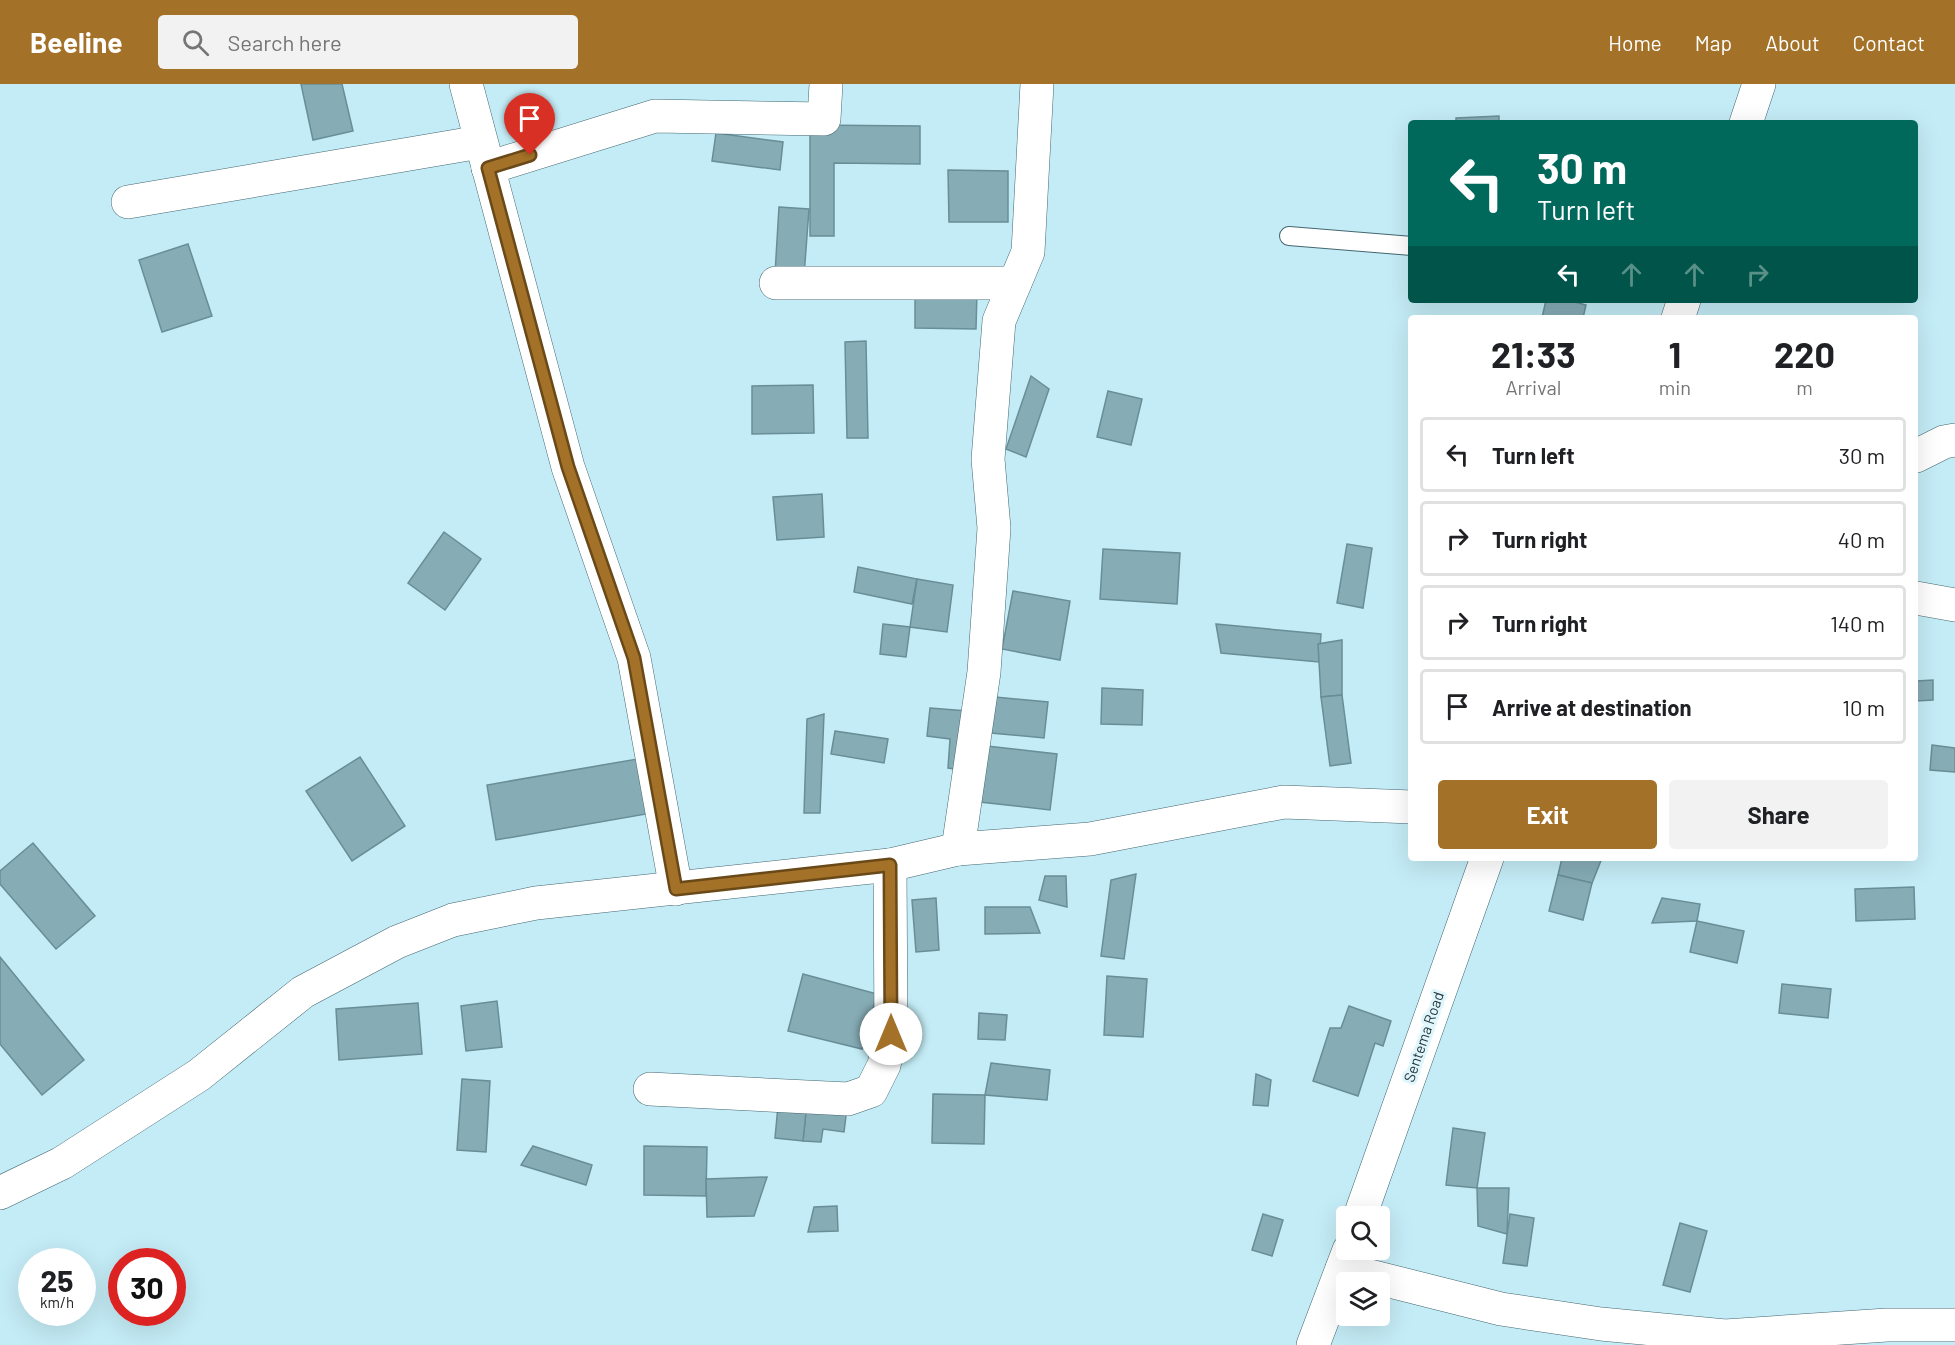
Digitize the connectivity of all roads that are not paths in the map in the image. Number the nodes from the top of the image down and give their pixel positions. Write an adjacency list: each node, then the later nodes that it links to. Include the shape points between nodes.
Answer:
1 (466, 84): 6 (street)
2 (826, 84): 6 (street, via 824,119 655,116)
3 (1037, 84): 11 (street, via 1028,252)
4 (1759, 84): 5 (street)
5 (1747, 120)
6 (484, 155): 7 (street); 20 (street, via 568,467 634,658)
7 (128, 202)
8 (1289, 236): 9 (lane)
9 (1408, 246)
10 (776, 283): 11 (street)
11 (1015, 283): 17 (street, via 999,321 988,459 994,528 984,672)
12 (1955, 440): 13 (street)
13 (1918, 455)
14 (1918, 598): 15 (street)
15 (1955, 605)
16 (1408, 807): 17 (street, via 1284,802 1090,839)
17 (958, 849): 19 (street)
18 (1486, 861): 23 (street, Sentema Road)
19 (890, 865): 20 (street); 21 (street, via 891,1034 884,1065 871,1091 848,1099)
20 (676, 889): 22 (street, via 536,903 453,920 397,942 303,992 199,1075 62,1163)
21 (650, 1089)
22 (0, 1193)
23 (1364, 1206)
24 (1345, 1260): 27 (street)
25 (1348, 1260): 26 (street, via 1501,1309 1624,1327 1725,1336 1887,1325)
26 (1955, 1325)
27 (1313, 1345)

